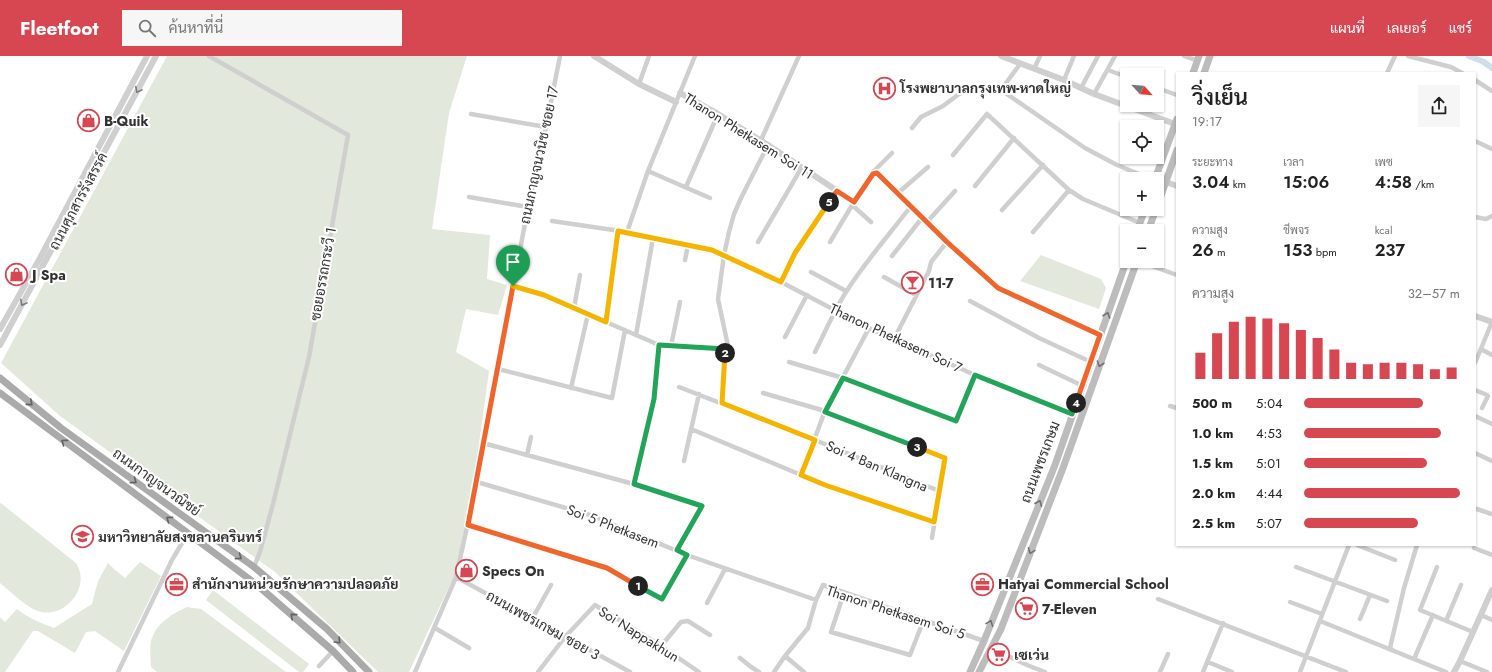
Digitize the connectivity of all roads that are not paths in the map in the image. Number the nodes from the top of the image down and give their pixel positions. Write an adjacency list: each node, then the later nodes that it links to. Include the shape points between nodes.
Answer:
1 (147, 56): 112 (street, ถนนศุภสารรังสรรค์)
2 (156, 56): 118 (street, ถนนศุภสารรังสรรค์, one-way to 118)
3 (209, 56): 177 (street, ซอยอรรถกระวี 1, via 348,134 309,357 270,518)
4 (560, 56): 41 (street, ถนนกาญจนวนิช ซอย 17)
5 (594, 56): 29 (street)
6 (649, 56): 29 (street)
7 (695, 56): 34 (street)
8 (799, 56): 44 (street)
9 (1001, 56): 19 (street)
10 (1040, 56): 20 (street)
11 (1074, 56): 27 (street)
12 (1098, 56): 30 (street)
13 (1115, 56): 21 (street)
14 (1184, 56): 18 (street)
15 (1210, 56): 23 (main road)
16 (1395, 56): 24 (street)
17 (1408, 56): 25 (street, via 1451,67)
18 (1198, 58): 22 (main road)
19 (1020, 64): 20 (street); 31 (street)
20 (1034, 69): 27 (street)
21 (1108, 70): 26 (street); 35 (street)
22 (1193, 72)
23 (1204, 72)
24 (1387, 72)
25 (1460, 72)
26 (1120, 74)
27 (1064, 80): 30 (street)
28 (1476, 81): 33 (street)
29 (639, 84): 37 (street)
30 (1081, 88): 35 (street)
31 (1001, 90): 42 (street, via 991,87 972,88 921,117); 56 (street, via 1085,148)
32 (1164, 90): 36 (street)
33 (1492, 91)
34 (680, 93): 37 (street); 39 (street, Thanon Phetkasem Soi 11)
35 (1094, 94): 40 (street)
36 (1176, 95)
37 (676, 102): 54 (street)
38 (471, 114): 41 (street)
39 (718, 114): 44 (street, Thanon Phetkasem Soi 11); 61 (street)
40 (1176, 121): 57 (main road)
41 (546, 126): 71 (street, ถนนกาญจนวนิช ซอย 17)
42 (912, 128)
43 (1014, 138): 50 (street, via 987,114); 51 (street); 59 (street)
44 (761, 140): 46 (street, Thanon Phetkasem Soi 11)
45 (1476, 141): 47 (street)
46 (768, 145): 52 (street, Thanon Phetkasem Soi 11); 88 (street, via 734,214)
47 (1492, 149)
48 (892, 153): 55 (street)
49 (1176, 153): 58 (main road)
50 (953, 155)
51 (1043, 165): 63 (street); 72 (street)
52 (802, 167): 64 (street, Thanon Phetkasem Soi 11); 84 (street)
53 (928, 167): 66 (street)
54 (648, 170): 61 (street); 81 (street)
55 (874, 171): 66 (street); 69 (street)
56 (1134, 172)
57 (1159, 172)
58 (1166, 182): 60 (street); 62 (main road)
59 (975, 186)
60 (1176, 186)
61 (686, 187): 68 (street)
62 (1164, 188)
63 (1069, 190): 79 (street, via 1083,199); 82 (street)
64 (837, 191): 69 (street, Thanon Phetkasem Soi 11); 98 (street, via 795,253)
65 (955, 191): 76 (street)
66 (898, 193): 70 (street)
67 (469, 197): 71 (street)
68 (710, 198)
69 (853, 203): 78 (street); 85 (street)
70 (911, 206): 76 (street); 100 (street)
71 (528, 207): 99 (street, ถนนกาญจนวนิช ซอย 17)
72 (1002, 210)
73 (1142, 216): 79 (main road)
74 (1492, 216): 75 (street, via 1486,219)
75 (1476, 217)
76 (925, 220): 86 (street); 89 (street)
77 (552, 221): 80 (street, Thanon Phetkasem Soi 7)
78 (871, 222)
79 (1140, 223)
80 (618, 231): 81 (street, Thanon Phetkasem Soi 7); 109 (street)
81 (627, 232): 83 (street, Thanon Phetkasem Soi 7)
82 (1033, 232)
83 (653, 238): 87 (street, Thanon Phetkasem Soi 7); 114 (street)
84 (758, 242)
85 (830, 242)
86 (947, 242): 102 (street, via 931,262); 115 (street, via 998,288)
87 (688, 245): 88 (street, Thanon Phetkasem Soi 7); 90 (street)
88 (724, 255): 98 (street, Thanon Phetkasem Soi 7); 121 (street, via 718,299 728,346)
89 (892, 256)
90 (685, 260)
91 (1124, 268): 115 (main road, ถนนเพชรเกษม, one-way to 91)
92 (1135, 268): 157 (main road, ถนนเพชรเกษม, one-way to 157)
93 (1158, 268): 96 (street)
94 (811, 272): 100 (street)
95 (580, 275): 105 (street)
96 (1176, 275)
97 (884, 277): 102 (street)
98 (781, 282): 101 (street, Thanon Phetkasem Soi 7)
99 (513, 286): 105 (street, via 544,295); 129 (street, ถนนกาญจนวนิช ซอย 17)
100 (846, 291): 106 (street)
101 (807, 295): 106 (street, Thanon Phetkasem Soi 7); 116 (street)
102 (916, 295): 117 (street)
103 (970, 301): 127 (street)
104 (680, 302): 120 (street)
105 (574, 308): 107 (street)
106 (835, 310): 111 (street, Thanon Phetkasem Soi 7); 123 (street)
107 (588, 314): 109 (street); 135 (street)
108 (1476, 316): 110 (street)
109 (606, 322): 113 (street)
110 (1492, 322): 122 (street)
111 (869, 328): 117 (street, Thanon Phetkasem Soi 7); 132 (street)
112 (0, 329)
113 (625, 330): 114 (street); 135 (street, via 612,398)
114 (636, 335): 119 (street)
115 (1100, 335): 127 (main road, ถนนเพชรเกษม)
116 (785, 337)
117 (894, 339): 130 (street, Thanon Phetkasem Soi 7)
118 (0, 345)
119 (659, 345): 120 (street); 160 (street, via 654,399)
120 (671, 346): 121 (street)
121 (726, 349): 140 (street)
122 (1481, 349): 124 (street); 125 (street)
123 (815, 352)
124 (1492, 355)
125 (1476, 361)
126 (789, 362): 132 (street)
127 (1091, 362): 133 (main road, ถนนเพชรเกษม)
128 (1039, 365): 133 (street)
129 (498, 369): 135 (street); 151 (street, ถนนกาญจนวนิช ซอย 17)
130 (975, 375): 132 (street, via 956,421); 145 (street, Thanon Phetkasem Soi 7)
131 (0, 378): 165 (main road, ถนนกาญจนวณิชย์, one-way to 165, via 49,419)
132 (843, 378): 144 (street)
133 (1083, 386): 145 (main road, ถนนเพชรเกษม)
134 (680, 387): 139 (street, Soi 4 Ban Klangna)
135 (571, 388)
136 (1476, 390): 143 (street, via 1488,396)
137 (763, 393): 144 (street)
138 (0, 394): 167 (main road, ถนนกาญจนวณิชย์, one-way to 138)
139 (699, 394): 140 (street, Soi 4 Ban Klangna); 148 (street)
140 (722, 403): 150 (street, Soi 4 Ban Klangna)
141 (1170, 406): 142 (street)
142 (1176, 408)
143 (1482, 408)
144 (825, 412): 150 (street); 161 (street, via 945,458)
145 (1072, 414): 156 (main road, ถนนเพชรเกษม)
146 (1476, 416): 147 (street)
147 (1492, 424)
148 (691, 429): 154 (street); 158 (street)
149 (532, 437): 153 (street)
150 (815, 440): 158 (street); 161 (street, Soi 4 Ban Klangna)
151 (483, 443): 153 (street); 159 (street, ถนนกาญจนวนิช ซอย 17)
152 (1476, 453): 155 (street)
153 (527, 455): 160 (street)
154 (684, 461)
155 (1492, 461)
156 (1055, 465): 157 (main road); 207 (main road, ถนนเพชรเกษม, one-way to 156)
157 (1063, 468): 210 (main road, ถนนเพชรเกษม, one-way to 210, via 1001,629)
158 (801, 475): 164 (street)
159 (477, 482): 166 (street, ถนนกาญจนวนิช ซอย 17); 173 (street, Soi 5 Phetkasem, via 590,515)
160 (634, 484): 173 (street, via 702,506)
161 (939, 491): 164 (street)
162 (1477, 509): 163 (street)
163 (1492, 514)
164 (934, 522): 168 (street)
165 (193, 524): 167 (main road); 177 (main road, ถนนกาญจนวณิชย์, one-way to 177)
166 (468, 525): 174 (street, via 607,568 662,599); 181 (street, ถนนกาญจนวนิช ซอย 17)
167 (188, 533): 212 (main road, ถนนกาญจนวณิชย์, one-way to 167, via 256,584); 221 (street, via 172,560)
168 (932, 538)
169 (1349, 546): 182 (street)
170 (1360, 546): 176 (street)
171 (1417, 546): 211 (street, via 1390,648)
172 (1474, 548): 175 (street)
173 (677, 550): 174 (street, Soi 5 Phetkasem)
174 (687, 555): 178 (street, Soi 5 Phetkasem)
175 (1492, 555)
176 (1395, 560)
177 (254, 567): 223 (main road, ถนนกาญจนวณิชย์, one-way to 223, via 327,629)
178 (724, 568): 189 (street, Soi 5 Phetkasem); 192 (street)
179 (1296, 568): 182 (street)
180 (1437, 568): 194 (street, via 1420,610)
181 (456, 577): 197 (street, ถนนเพชรเกษม ซอย 3); 203 (street, ถนนกาญจนวนิช ซอย 17)
182 (1336, 582): 187 (street); 193 (street)
183 (551, 585): 197 (street)
184 (1461, 585): 200 (street)
185 (1492, 590): 195 (street)
186 (844, 593): 189 (street, Thanon Phetkasem Soi 5, via 823,585); 198 (street, Thanon Phetkasem Soi 5); 198 (street, via 831,632 910,655)
187 (1370, 594): 190 (street); 196 (street)
188 (1158, 598): 202 (street)
189 (816, 600): 214 (street, via 808,628)
190 (1387, 601)
191 (1290, 602): 193 (street)
192 (707, 603)
193 (1322, 614): 199 (street)
194 (1433, 615): 200 (street); 217 (street)
195 (1481, 615): 201 (street); 204 (street)
196 (1360, 618)
197 (532, 619): 206 (street, ถนนเพชรเกษม ซอย 3)
198 (924, 620): 207 (street, Thanon Phetkasem Soi 5)
199 (1320, 620): 211 (street); 215 (street)
200 (1446, 620): 204 (street)
201 (1492, 620)
202 (1223, 623): 215 (street); 219 (street)
203 (435, 628): 209 (street); 224 (street, ถนนกาญจนวนิช ซอย 17)
204 (1473, 632): 218 (street)
205 (710, 635): 208 (street, via 684,620)
206 (565, 637): 208 (street, Soi Nappakhun, via 595,605); 225 (street); 226 (street, ถนนเพชรเกษม ซอย 3)
207 (984, 641): 231 (main road, ถนนเพชรเกษม)
208 (661, 646): 227 (street, Soi Nappakhun)
209 (469, 648)
210 (990, 648): 232 (main road, ถนนเพชรเกษม); 233 (street)
211 (1393, 650): 217 (street)
212 (332, 651): 220 (street); 222 (main road, ถนนกาญจนวณิชย์)
213 (1168, 654): 234 (street)
214 (784, 656): 229 (street); 230 (street)
215 (1306, 656): 237 (street); 238 (street)
216 (740, 658): 228 (street)
217 (1414, 659): 239 (street)
218 (1460, 661): 240 (street); 241 (street)
219 (1208, 662): 235 (street); 236 (street)
220 (318, 666)
221 (118, 672)
222 (352, 672)
223 (369, 672)
224 (415, 672)
225 (538, 672)
226 (630, 672)
227 (699, 672)
228 (759, 672)
229 (774, 672)
230 (804, 672)
231 (970, 672)
232 (979, 672)
233 (1045, 672)
234 (1160, 672)
235 (1203, 672)
236 (1232, 672)
237 (1300, 672)
238 (1346, 672)
239 (1446, 672)
240 (1454, 672)
241 (1487, 672)

